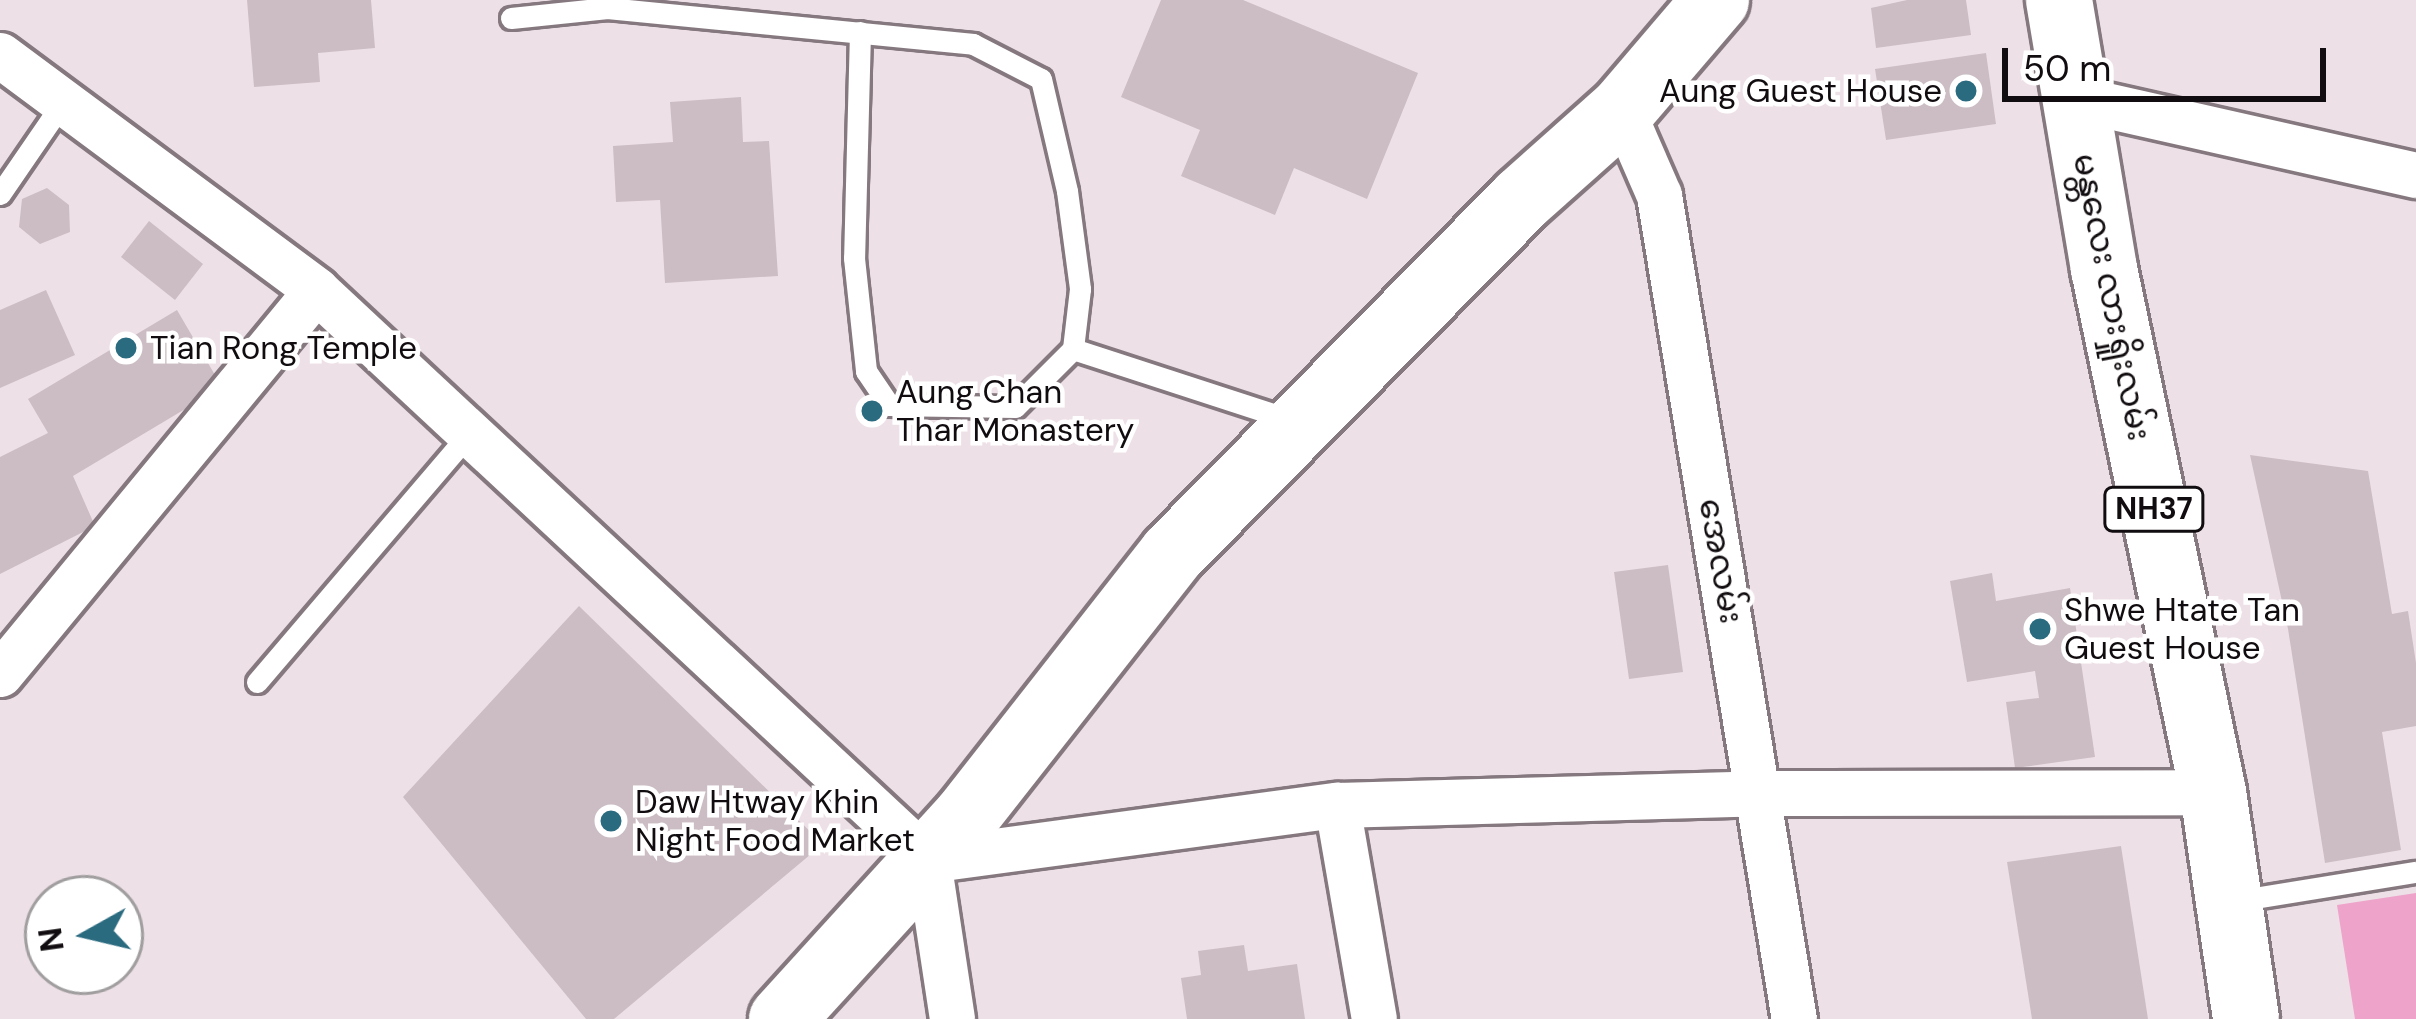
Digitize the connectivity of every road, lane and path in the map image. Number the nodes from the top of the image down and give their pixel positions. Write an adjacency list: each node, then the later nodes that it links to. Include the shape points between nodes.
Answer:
1 (1716, 0): 8 (main road)
2 (2059, 0): 6 (main road, မန္တလေး လားရှိုးလမ်း / NH37)
3 (511, 18): 4 (lane, via 607,8)
4 (860, 32): 12 (lane, via 973,44 1041,79 1081,289); 12 (lane, via 854,258 866,371 889,405 1015,407)
5 (0, 55): 7 (street)
6 (2074, 98): 9 (street); 17 (main road, မန္တလေး လားရှိုးလမ်း / NH37)
7 (63, 102): 10 (lane); 11 (street)
8 (1622, 110): 13 (main road, via 1522,199); 18 (street, အေလမ်း, via 1659,196)
9 (2416, 175)
10 (0, 194)
11 (316, 290): 14 (street); 15 (street)
12 (1073, 349): 13 (lane)
13 (1301, 423): 20 (main road, via 1172,554)
14 (468, 436): 16 (lane); 20 (street)
15 (0, 674)
16 (256, 682)
17 (2213, 792): 18 (street); 22 (main road, မန္တလေး လားရှိုးလမ်း / NH37)
18 (1760, 793): 19 (street); 26 (street, အေလမ်း)
19 (1337, 805): 20 (street); 25 (street)
20 (928, 860): 23 (main road); 24 (street)
21 (2416, 872): 22 (lane)
22 (2230, 902): 27 (main road, မန္တလေး လားရှိုးလမ်း / NH37)
23 (782, 1019)
24 (952, 1019)
25 (1374, 1019)
26 (1794, 1019)
27 (2246, 1019)

